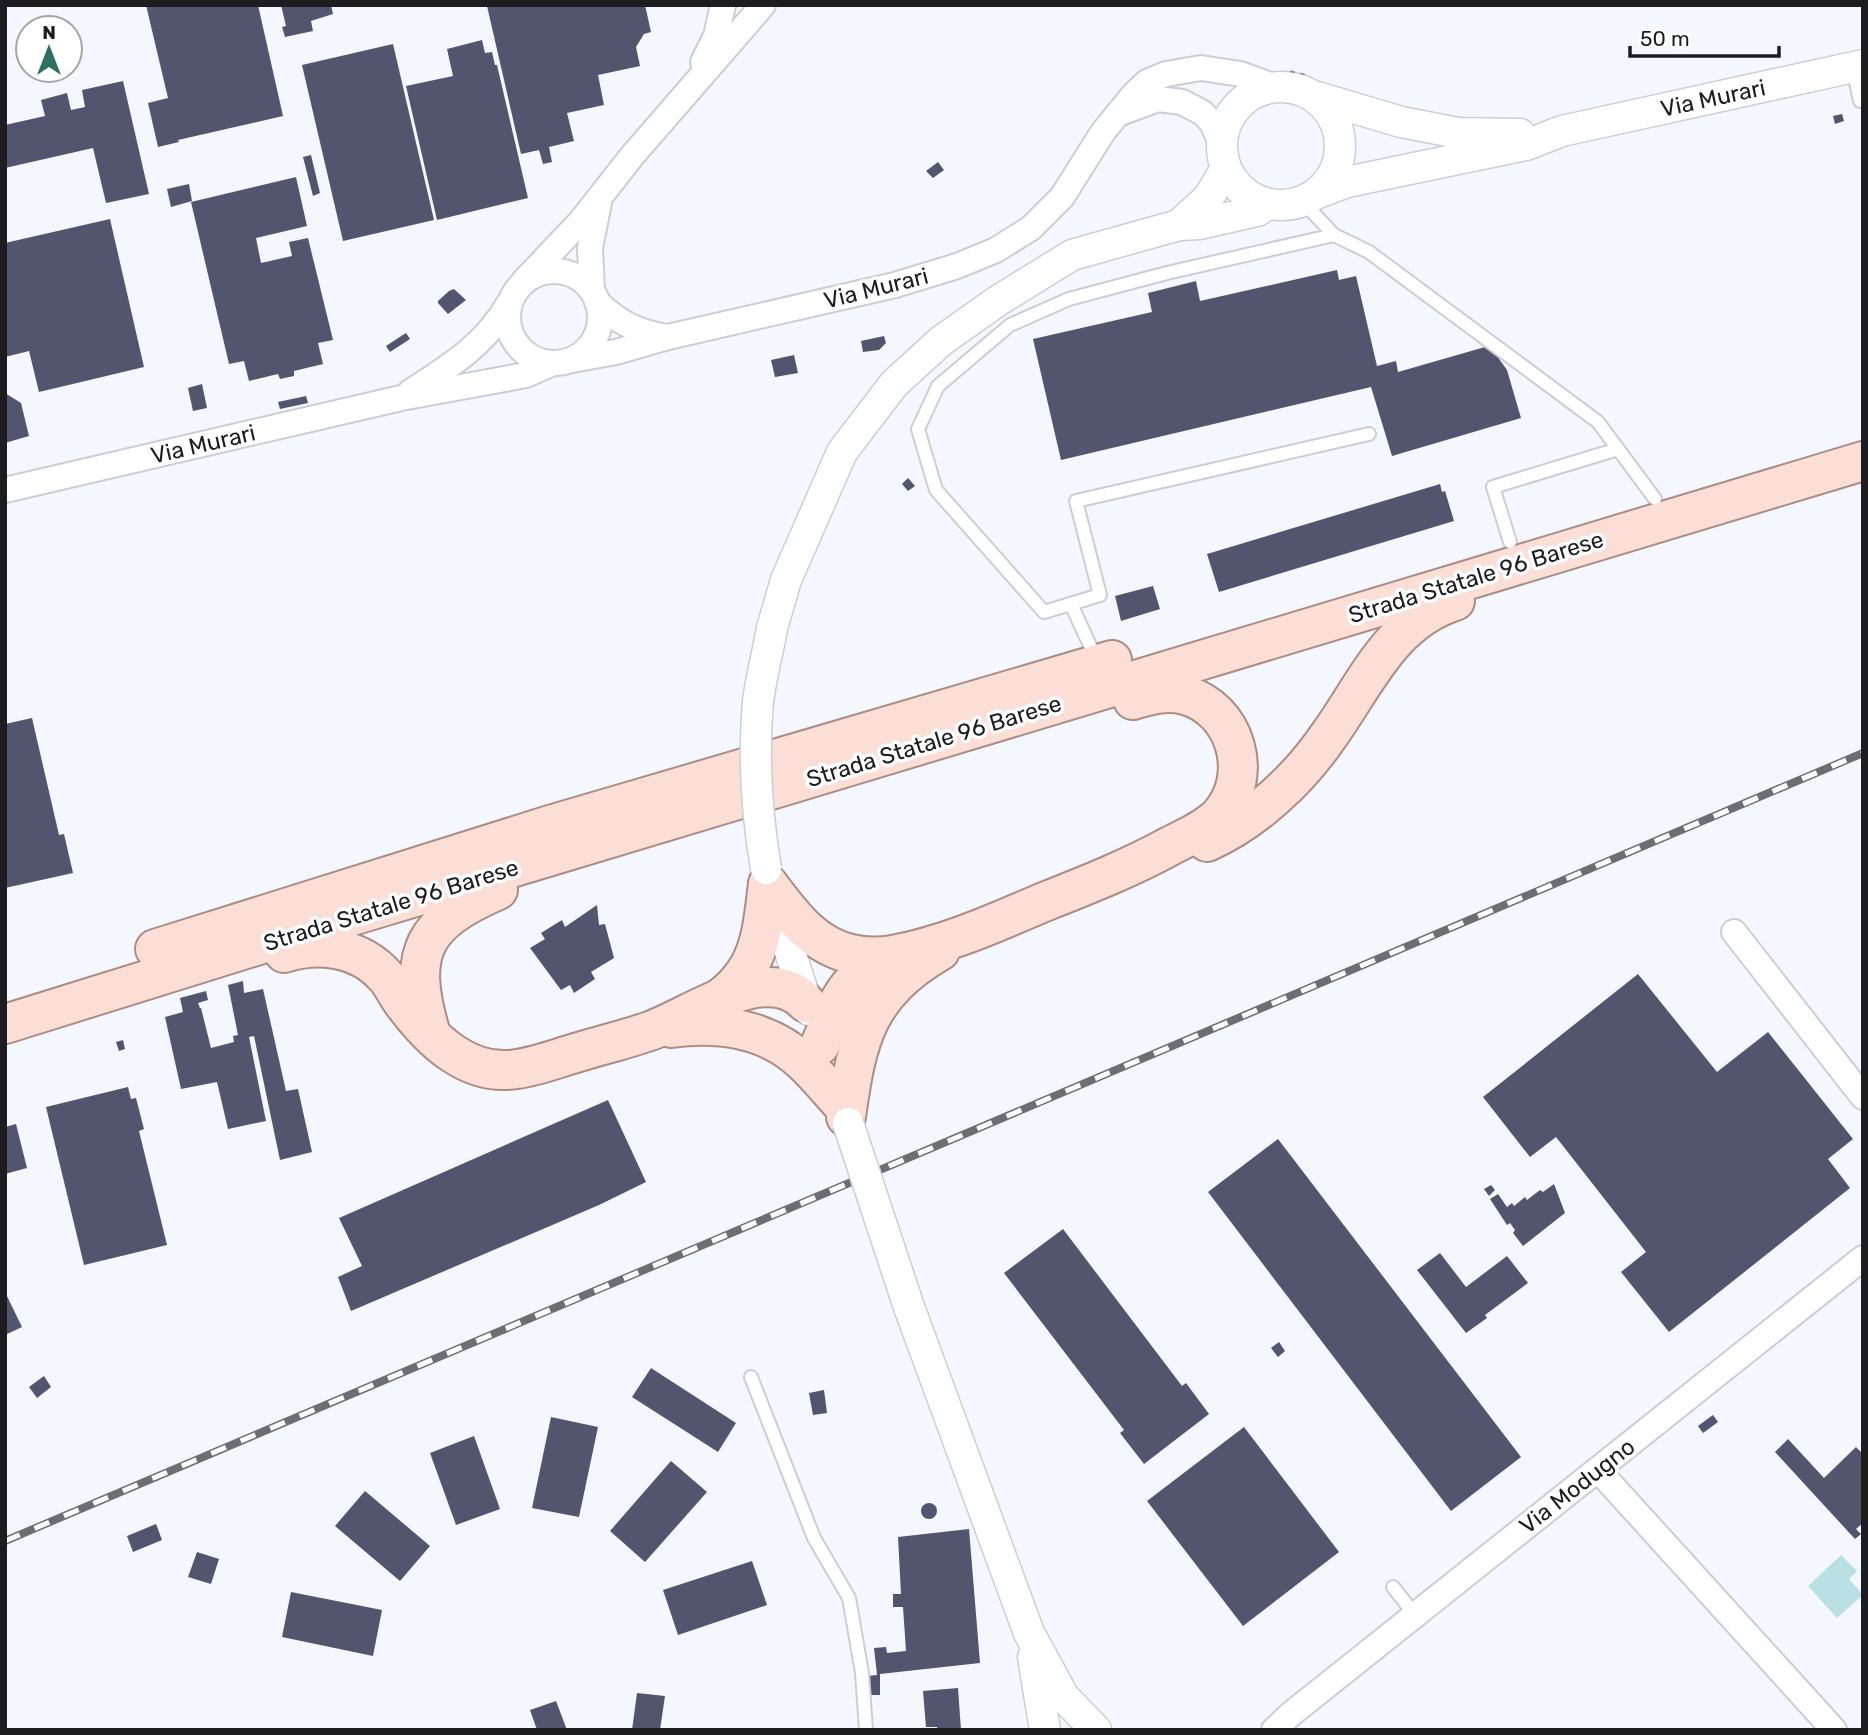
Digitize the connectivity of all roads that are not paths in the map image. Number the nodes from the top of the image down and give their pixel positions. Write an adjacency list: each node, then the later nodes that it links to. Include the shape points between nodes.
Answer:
1 (723, 5): 5 (street, via 716,36)
2 (763, 5): 5 (street)
3 (1858, 67): 7 (lane); 9 (street, Via Murari)
4 (1273, 86): 6 (street, via 1289,86); 8 (street, Via Murari, via 1222,70 1184,69 1147,82); 10 (street, via 1253,93 1237,106 1226,123)
5 (683, 96): 11 (street)
6 (1317, 97): 9 (street, Via Murari, via 1458,133); 12 (street, via 1330,110 1341,144 1331,179)
7 (1860, 101)
8 (1119, 113): 10 (street, via 1158,99 1182,102 1212,123); 19 (street, Via Murari, via 1062,197 1031,228 996,250 895,285)
9 (1562, 131): 12 (street, Via Murari, via 1526,145 1347,182)
10 (1223, 155): 13 (street, via 1235,184); 14 (street, via 1209,197)
11 (601, 196): 16 (street, Via Murari); 17 (street, Via Murari, via 590,248)
12 (1311, 197): 13 (street, via 1286,205); 15 (lane)
13 (1268, 204): 14 (street, via 1257,211)
14 (1179, 225): 35 (street, bridge, via 1072,255 989,307 941,341 894,384 842,452 786,580 758,699 757,786)
15 (1334, 235): 24 (lane, via 1369,252 1598,422); 30 (lane, via 1069,299 1010,325 938,386 918,429 936,490 1044,612)
16 (524, 281): 17 (street, via 557,271 584,283); 18 (street, Via Murari)
17 (595, 296): 19 (street, via 613,317 643,333); 20 (street, Via Murari, via 600,318 597,334 589,347)
18 (509, 303): 20 (street, via 507,320 517,345 540,361); 21 (street, Via Murari, via 499,321 460,360)
19 (668, 337): 20 (street, Via Murari)
20 (562, 362): 21 (street, Via Murari, via 526,375)
21 (401, 398): 26 (street, Via Murari)
22 (1369, 434): 30 (lane, via 1076,501 1100,595)
23 (1863, 437): 27 (main road, Strada Statale 96 Barese)
24 (1618, 449): 27 (lane); 29 (lane, via 1493,486)
25 (1863, 461): 28 (main road, Strada Statale 96 Barese)
26 (5, 489)
27 (1655, 499): 29 (main road, Strada Statale 96 Barese)
28 (1625, 532): 32 (main road, Strada Statale 96 Barese); 34 (main road, via 1586,561 1450,603 1419,619 1384,651 1328,738 1271,799 1218,838)
29 (1510, 542): 31 (main road, Strada Statale 96 Barese)
30 (1072, 604): 31 (lane)
31 (1098, 664): 39 (main road, Strada Statale 96 Barese, via 550,825)
32 (929, 743): 33 (main road, Strada Statale 96 Barese); 34 (main road, via 1031,730 1158,693 1183,695 1207,705 1225,722 1235,746 1237,772 1227,804 1208,826)
33 (727, 803): 42 (main road, Strada Statale 96 Barese); 45 (main road, via 612,854 508,885 445,918 429,940 421,966 420,991)
34 (1138, 863): 37 (main road)
35 (767, 876): 38 (main road, via 806,931 819,940 850,954); 40 (main road, via 760,942 741,979); 41 (street)
36 (1734, 932): 47 (street)
37 (972, 933): 38 (main road); 48 (main road, via 908,972 879,1002 862,1034)
38 (894, 955): 46 (main road, via 869,966 853,980)
39 (5, 996)
40 (719, 999): 41 (main road, via 772,987 794,992); 44 (main road)
41 (806, 1003): 46 (street)
42 (61, 1007): 43 (main road, Strada Statale 96 Barese); 45 (main road, via 192,979 296,949 322,947 352,953 375,968)
43 (5, 1024)
44 (651, 1030): 45 (main road, via 531,1066 502,1070 455,1057); 48 (main road, via 717,1025 753,1033 802,1060)
45 (431, 1033)
46 (820, 1045): 48 (street)
47 (1863, 1097)
48 (845, 1114): 54 (street, bridge, via 909,1307)
49 (1863, 1258): 51 (street, Via Modugno)
50 (751, 1377): 56 (lane, via 814,1538 849,1598)
51 (1598, 1470): 53 (street, Via Modugno); 60 (street)
52 (1393, 1587): 53 (lane)
53 (1415, 1615): 55 (street, Via Modugno)
54 (1029, 1633): 57 (street); 58 (street, via 1064,1697)
55 (1283, 1722): 59 (street, Via Modugno)
56 (866, 1730)
57 (1045, 1730)
58 (1096, 1730)
59 (1259, 1730)
60 (1834, 1730)

